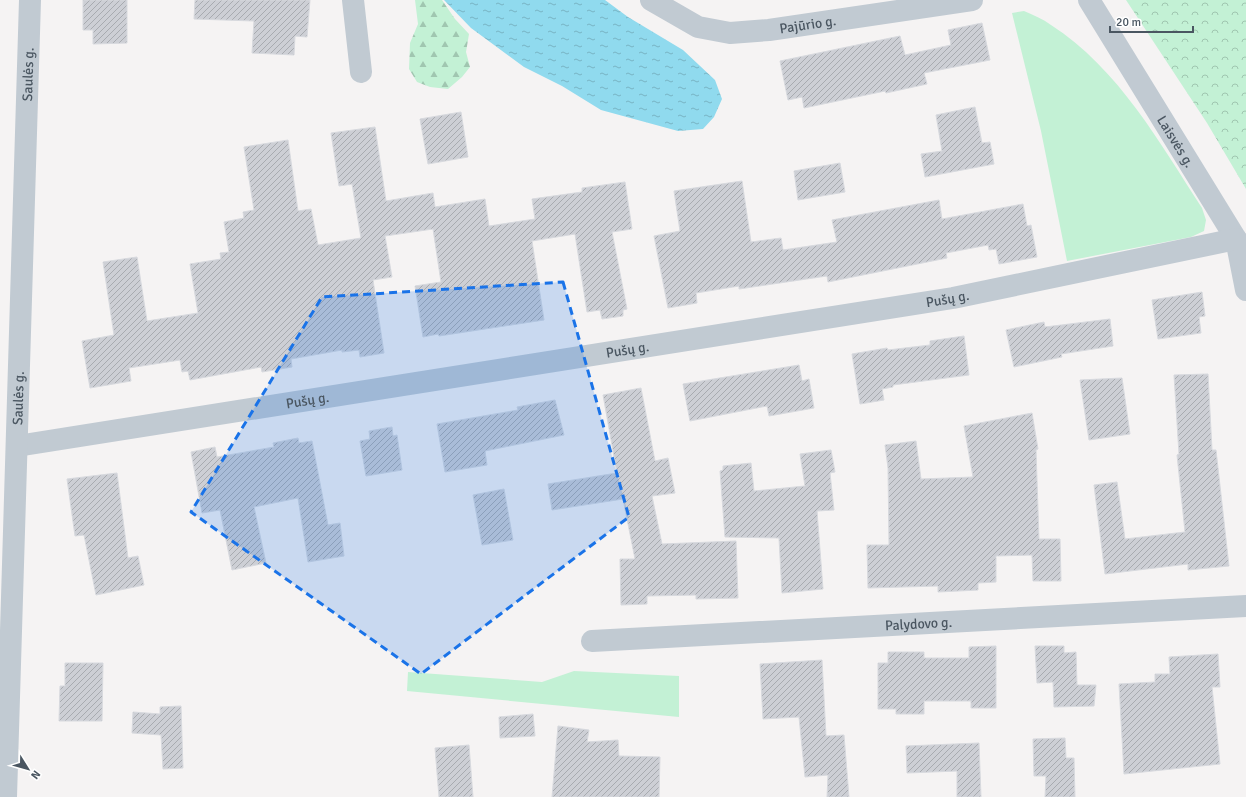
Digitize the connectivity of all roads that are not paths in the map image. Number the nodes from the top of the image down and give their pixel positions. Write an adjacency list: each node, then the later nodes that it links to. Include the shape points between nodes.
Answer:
1 (30, 0): 9 (street, Saulės g.)
2 (352, 0): 6 (street)
3 (651, 0): 4 (street, Pajūrio g., via 698,27 730,33 769,30)
4 (972, 0)
5 (1089, 0): 7 (street, Laisvės g.)
6 (361, 72)
7 (1236, 239): 8 (street, Laisvės g.); 9 (street, Pušų g., via 953,298)
8 (1246, 290)
9 (17, 446): 11 (street, Saulės g.)
10 (1246, 606): 12 (street, Palydovo g.)
11 (6, 633): 13 (street, Saulės g.)
12 (592, 641)
13 (6, 797)

